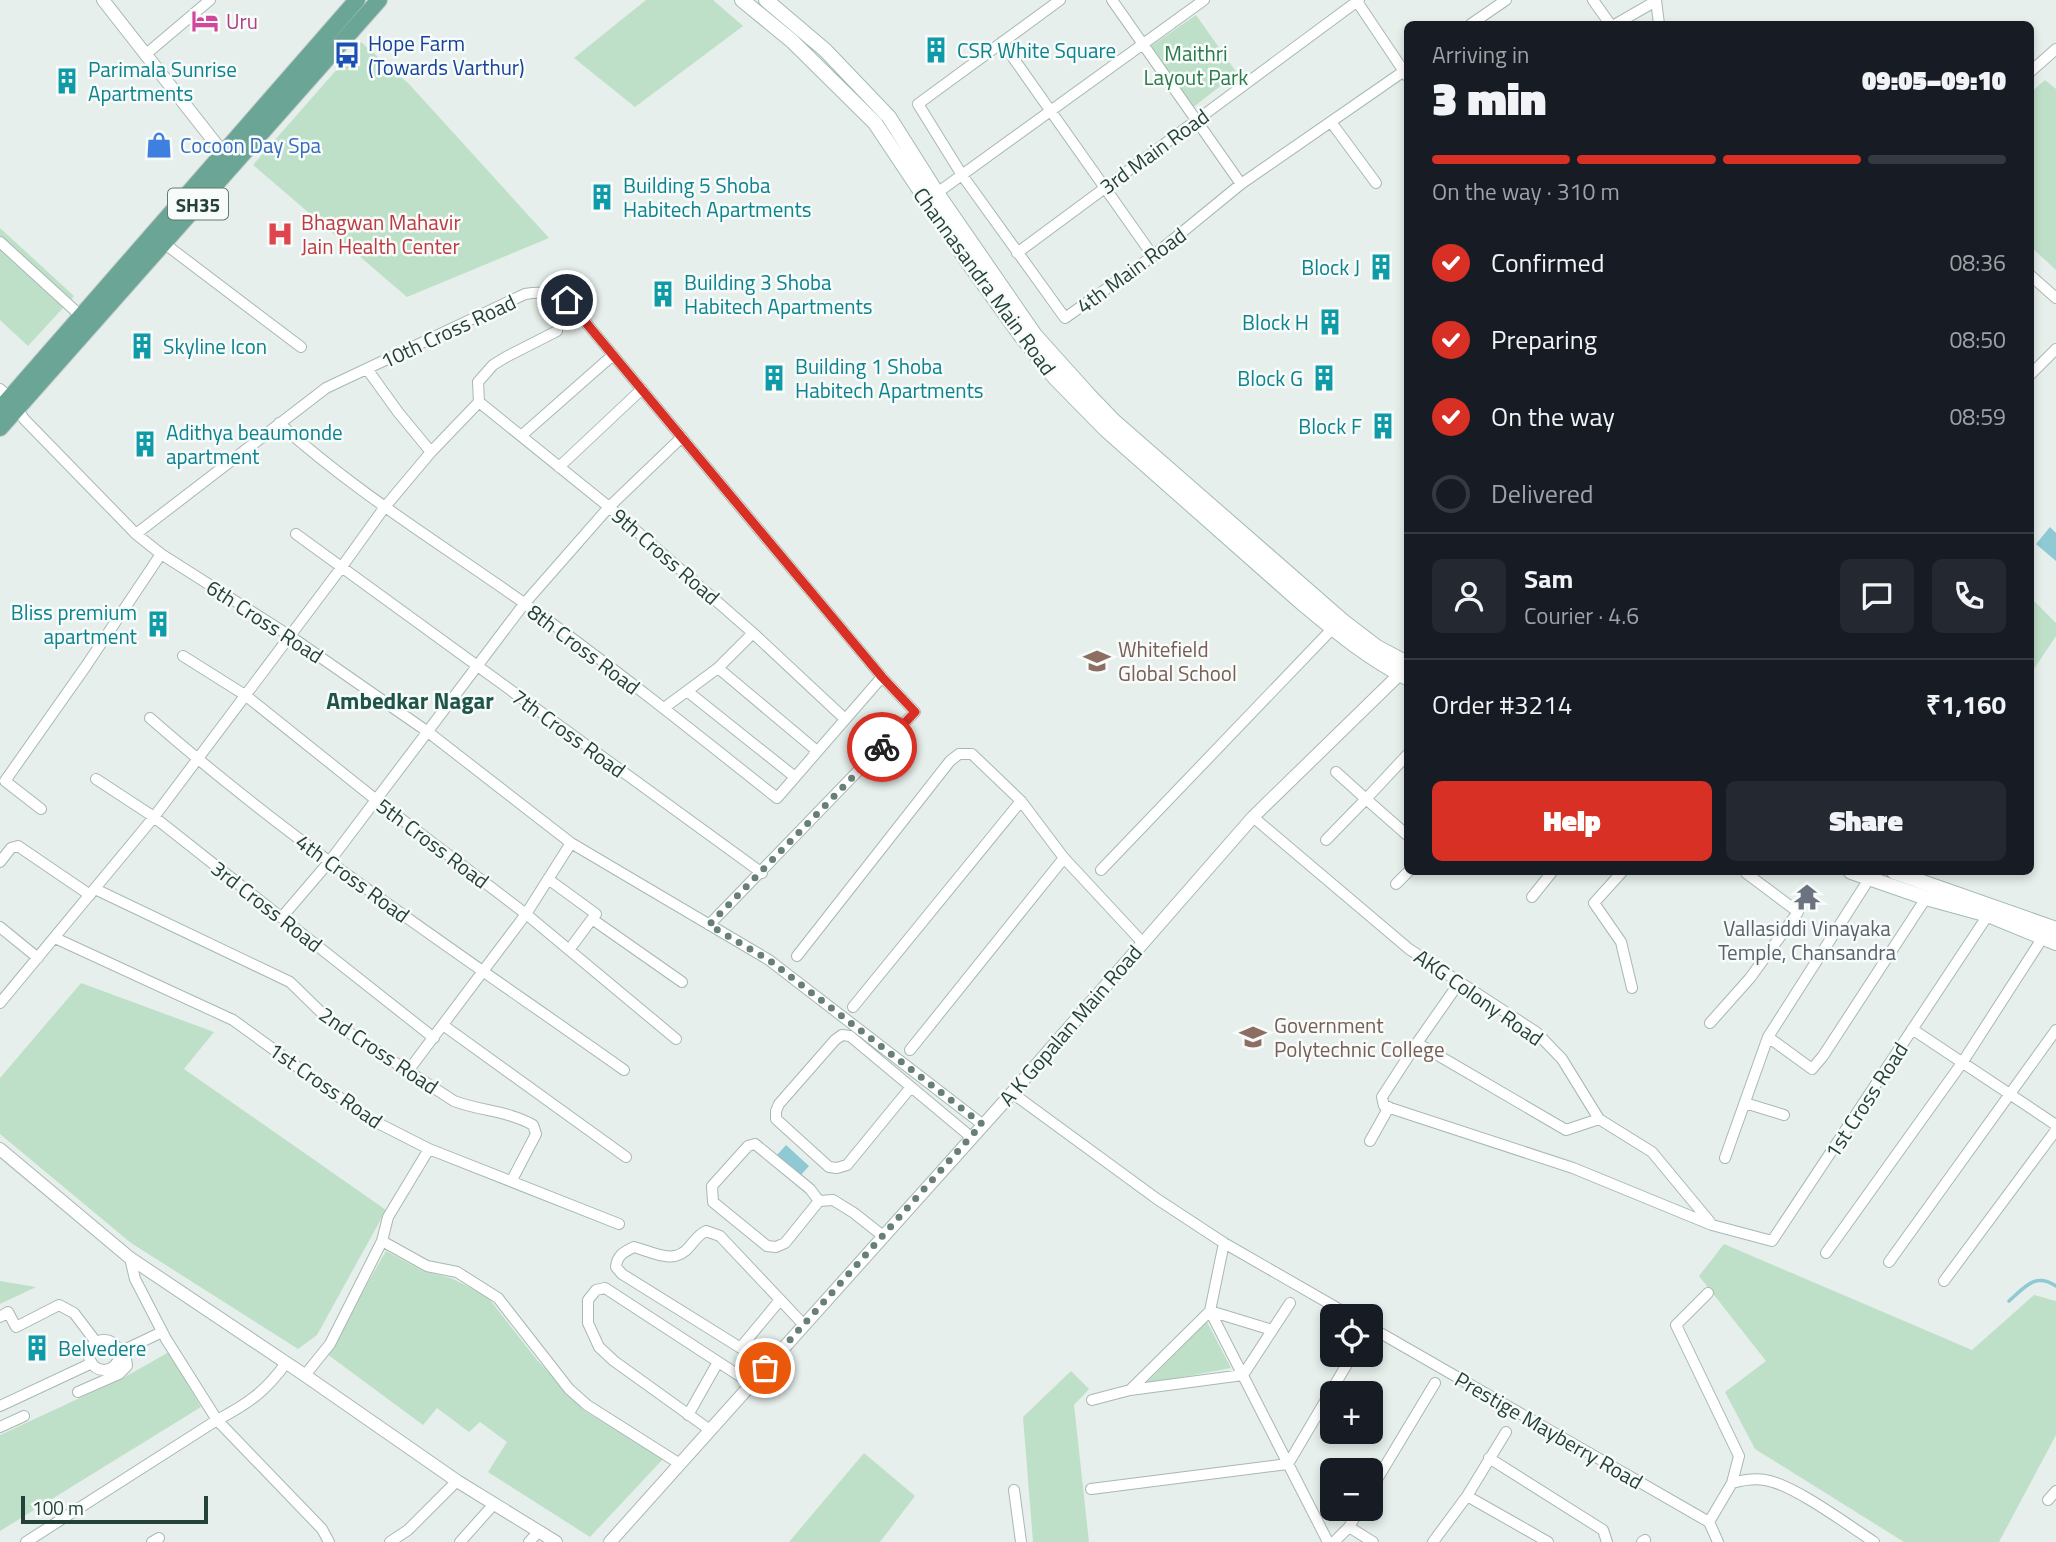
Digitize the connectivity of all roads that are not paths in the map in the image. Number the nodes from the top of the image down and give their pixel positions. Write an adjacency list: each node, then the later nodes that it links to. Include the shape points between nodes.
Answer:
1 (103, 0): 21 (street)
2 (210, 0): 21 (street)
3 (357, 0): 31 (main road, SH35)
4 (379, 0): 39 (main road, SH35)
5 (742, 0): 30 (main road, Channasandra Main Road, via 792,41)
6 (766, 0): 27 (main road, Channasandra Main Road, via 825,50)
7 (1060, 0): 18 (street)
8 (1112, 0): 19 (street)
9 (1204, 0): 19 (street)
10 (1357, 0): 23 (street); 28 (street, 3rd Main Road)
11 (1506, 0): 14 (street)
12 (1593, 0): 15 (street)
13 (1656, 1): 16 (street); 17 (street)
14 (1475, 21)
15 (1608, 21)
16 (1621, 21)
17 (1659, 21)
18 (1002, 42): 26 (street); 33 (street, 4th Main Road, via 918,104)
19 (1143, 44): 26 (street); 28 (street)
20 (2056, 49): 22 (street)
21 (145, 55): 32 (street)
22 (2034, 68)
23 (1404, 69)
24 (1404, 73): 29 (street, 4th Main Road)
25 (296, 79): 31 (main road, via 247,135)
26 (1051, 111): 33 (street); 36 (street)
27 (889, 117): 30 (main road); 37 (main road, Channasandra Main Road)
28 (1196, 120): 35 (street); 36 (street, 3rd Main Road)
29 (1331, 122): 34 (street); 35 (street, 4th Main Road)
30 (875, 123): 45 (main road, Channasandra Main Road, via 967,261)
31 (235, 139): 32 (main road, SH35)
32 (223, 153): 44 (main road, SH35)
33 (959, 177): 37 (street); 40 (street, 4th Main Road)
34 (1376, 183)
35 (1241, 184): 41 (street, 4th Main Road)
36 (1105, 188): 40 (street, 3rd Main Road); 41 (street)
37 (937, 193): 45 (main road, Channasandra Main Road)
38 (0, 242): 44 (street)
39 (165, 244): 47 (street); 53 (main road, SH35)
40 (1017, 253): 41 (street, 4th Main Road, via 1065,318)
41 (1153, 256)
42 (2034, 279): 43 (street)
43 (2056, 298)
44 (80, 316): 53 (main road, SH35)
45 (1016, 318): 68 (main road, Channasandra Main Road, via 1055,378 1106,430); 74 (main road, Channasandra Main Road, via 1114,421)
46 (557, 331): 54 (street, via 493,365 478,382)
47 (301, 347)
48 (2056, 349): 51 (street)
49 (613, 355): 50 (street, 10th Cross Road, via 567,300 539,291); 52 (street, 10th Cross Road); 57 (street)
50 (367, 369): 55 (street, 10th Cross Road, via 326,388); 59 (street)
51 (2034, 371)
52 (642, 389): 58 (street, 10th Cross Road); 60 (street)
53 (7, 401): 56 (main road, SH35); 63 (street, 6th Cross Road)
54 (478, 402): 57 (street, 9th Cross Road); 59 (street)
55 (279, 423): 62 (street, 8th Cross Road); 63 (street, 10th Cross Road)
56 (0, 428)
57 (521, 436): 60 (street, 9th Cross Road)
58 (682, 437): 61 (street); 77 (street, 10th Cross Road)
59 (431, 452): 62 (street)
60 (559, 467): 61 (street, 9th Cross Road)
61 (609, 507): 67 (street); 69 (street, 9th Cross Road)
62 (384, 508): 66 (street); 67 (street, 8th Cross Road)
63 (136, 534): 65 (street, 6th Cross Road)
64 (296, 534): 66 (street, 7th Cross Road)
65 (161, 554): 70 (street, 6th Cross Road); 93 (street, via 5,781)
66 (341, 568): 70 (street); 72 (street, 7th Cross Road)
67 (524, 604): 72 (street); 80 (street, 8th Cross Road)
68 (1332, 629): 75 (main road, Channasandra Main Road); 102 (street)
69 (753, 633): 73 (street); 82 (street, 9th Cross Road)
70 (290, 636): 79 (street); 83 (street, 6th Cross Road)
71 (183, 656): 79 (street, 5th Cross Road)
72 (477, 666): 83 (street); 103 (street, 7th Cross Road)
73 (718, 668): 78 (street); 84 (street)
74 (1404, 669)
75 (1404, 669)
76 (1404, 671): 95 (street, A K Gopalan Main Road)
77 (882, 677): 82 (street); 103 (street, 10th Cross Road, via 915,712)
78 (687, 691): 80 (street); 88 (street)
79 (245, 695): 86 (street); 90 (street, 5th Cross Road)
80 (664, 708): 88 (street, 8th Cross Road, via 777,798)
81 (150, 718): 86 (street, 4th Cross Road)
82 (845, 719): 84 (street)
83 (428, 732): 90 (street); 98 (street, 6th Cross Road)
84 (817, 751): 88 (street)
85 (1404, 758): 91 (street)
86 (198, 760): 94 (street); 101 (street, 4th Cross Road)
87 (1336, 772): 91 (street)
88 (795, 777)
89 (96, 779): 94 (street, 3rd Cross Road)
90 (375, 799): 101 (street); 117 (street, 5th Cross Road)
91 (1366, 799): 96 (street); 97 (street)
92 (1021, 802): 99 (street); 126 (street, via 972,754 959,754); 133 (street)
93 (41, 809)
94 (154, 817): 113 (street); 118 (street, 3rd Cross Road)
95 (1253, 817): 124 (street, A K Gopalan Main Road); 130 (street, AKG Colony Road, via 1409,949)
96 (1404, 832)
97 (1326, 840)
98 (571, 843): 110 (street); 120 (street, 6th Cross Road)
99 (1064, 858): 124 (street); 142 (street)
100 (0, 862): 113 (street, 2nd Cross Road, via 18,846)
101 (329, 862): 118 (street); 128 (street, 4th Cross Road)
102 (1101, 870)
103 (762, 873): 120 (street)
104 (1405, 875): 112 (street)
105 (1550, 875): 114 (street)
106 (1619, 875): 131 (street, via 1594,903 1621,942)
107 (1749, 875): 134 (street, via 1798,912)
108 (1859, 875): 111 (main road)
109 (1902, 875): 116 (main road)
110 (548, 879): 117 (street); 119 (street, via 596,914)
111 (1869, 879): 115 (main road); 138 (street)
112 (1396, 884)
113 (93, 892): 123 (street); 145 (street, 2nd Cross Road, via 290,982 328,1019)
114 (1532, 897)
115 (1926, 898): 116 (main road); 138 (street, via 1812,1069)
116 (1990, 910): 122 (main road); 136 (street, 1st Cross Road)
117 (526, 914): 125 (street, 5th Cross Road); 128 (street)
118 (282, 917): 139 (street, 3rd Cross Road)
119 (592, 919): 125 (street); 129 (street)
120 (709, 925): 153 (street, 6th Cross Road, via 769,960)
121 (0, 927): 127 (street)
122 (2052, 934): 143 (street)
123 (55, 938): 127 (street); 159 (street, 1st Cross Road, via 233,1020 368,1118)
124 (1143, 943): 147 (street, A K Gopalan Main Road)
125 (569, 950): 140 (street, 5th Cross Road)
126 (797, 956)
127 (38, 958): 132 (street)
128 (483, 972): 135 (street); 144 (street, 4th Cross Road)
129 (682, 982)
130 (1459, 983): 141 (street); 152 (street, AKG Colony Road, via 1536,1032 1563,1059)
131 (1632, 988)
132 (0, 1003)
133 (853, 1007)
134 (1710, 1023)
135 (443, 1025): 139 (street); 160 (street)
136 (1912, 1030): 143 (street); 165 (street, 1st Cross Road, via 1772,1241)
137 (2056, 1030): 148 (street)
138 (1768, 1037): 149 (street)
139 (434, 1038): 145 (street)
140 (676, 1039)
141 (1417, 1043): 150 (street, via 1382,1097 1384,1106); 152 (street, via 1566,1130)
142 (910, 1050)
143 (1962, 1063): 148 (street); 169 (street)
144 (624, 1070)
145 (408, 1072): 162 (street, 2nd Cross Road, via 454,1101 533,1125 536,1134)
146 (911, 1087): 146 (street, via 850,1036 842,1035 779,1104 776,1119 829,1167 836,1168 847,1165); 156 (street)
147 (1012, 1093): 153 (street, A K Gopalan Main Road); 168 (street)
148 (2011, 1094): 154 (street); 171 (street)
149 (1745, 1103): 151 (street); 161 (street)
150 (1389, 1107): 157 (street); 165 (street, via 1573,1168)
151 (1784, 1115)
152 (1599, 1119): 165 (street, AKG Colony Road, via 1652,1152)
153 (982, 1124): 156 (street, A K Gopalan Main Road)
154 (2056, 1125)
155 (2056, 1130): 172 (street)
156 (971, 1137): 166 (street, A K Gopalan Main Road)
157 (1370, 1141)
158 (0, 1149): 170 (street)
159 (429, 1149): 162 (street, 1st Cross Road); 167 (street, via 388,1217)
160 (626, 1157)
161 (1725, 1158)
162 (512, 1180): 164 (street, 1st Cross Road)
163 (819, 1201): 163 (street, via 755,1144 712,1185 713,1202 766,1246 785,1243); 166 (street, via 833,1200)
164 (619, 1224)
165 (1712, 1224)
166 (883, 1236): 179 (street, A K Gopalan Main Road)
167 (382, 1241): 192 (street, via 330,1344); 206 (street, via 427,1266 457,1272 498,1298 569,1389)
168 (1224, 1243): 176 (street); 177 (street)
169 (1826, 1253)
170 (130, 1258): 181 (street, via 135,1279); 188 (street)
171 (1889, 1262)
172 (1944, 1281)
173 (1708, 1293): 210 (street, via 1676,1325 1739,1455)
174 (780, 1300): 179 (street); 184 (street); 184 (street, via 720,1236 706,1231 676,1258 634,1247 622,1252 616,1267 622,1274)
175 (1290, 1303): 180 (street)
176 (1330, 1304)
177 (1210, 1311): 180 (street); 191 (street); 195 (street)
178 (0, 1317): 183 (street, via 8,1312 16,1328 59,1305 74,1313)
179 (804, 1325): 189 (street, A K Gopalan Main Road)
180 (1272, 1330): 191 (street)
181 (162, 1332): 185 (street); 201 (street)
182 (1383, 1334): 216 (street, Prestige Mayberry Road)
183 (96, 1342): 185 (street, via 111,1340); 187 (street, via 90,1350)
184 (741, 1348): 189 (street)
185 (122, 1351): 187 (street, via 111,1369 101,1370); 196 (street, via 127,1366 119,1374)
186 (718, 1362): 194 (street); 199 (street); 199 (street, via 605,1289 596,1290 588,1300 588,1323 600,1347)
187 (92, 1363): 198 (street)
188 (286, 1363): 192 (street); 201 (street, via 251,1401)
189 (768, 1364): 194 (street, A K Gopalan Main Road)
190 (1345, 1367): 207 (street)
191 (1243, 1375): 195 (street); 207 (street)
192 (305, 1376): 209 (street)
193 (1435, 1383): 208 (street)
194 (751, 1384): 203 (street, A K Gopalan Main Road)
195 (1130, 1390): 197 (street)
196 (78, 1392)
197 (1093, 1400)
198 (0, 1406)
199 (688, 1415): 203 (street)
200 (24, 1416): 202 (street)
201 (217, 1420): 219 (street); 220 (street, via 322,1529)
202 (0, 1427)
203 (710, 1430): 206 (street, A K Gopalan Main Road)
204 (1506, 1432): 205 (street)
205 (1489, 1458): 213 (street); 231 (street, via 1604,1530)
206 (680, 1464): 225 (street, A K Gopalan Main Road)
207 (1288, 1464): 211 (street); 227 (street)
208 (1383, 1469)
209 (457, 1480): 214 (street); 221 (street)
210 (1732, 1483): 216 (street); 233 (street, via 1752,1479 1782,1485)
211 (1091, 1489)
212 (1014, 1490): 226 (street)
213 (1467, 1496): 229 (street); 230 (street)
214 (494, 1504): 218 (street); 222 (street)
215 (1352, 1521): 217 (street)
216 (1709, 1522): 232 (street)
217 (1349, 1527): 227 (street); 228 (street)
218 (538, 1531): 223 (street); 224 (street)
219 (33, 1540)
220 (329, 1542)
221 (390, 1542)
222 (460, 1542)
223 (529, 1542)
224 (556, 1542)
225 (610, 1542)
226 (1021, 1542)
227 (1331, 1542)
228 (1373, 1542)
229 (1433, 1542)
230 (1548, 1542)
231 (1607, 1542)
232 (1718, 1542)
233 (1874, 1542)

